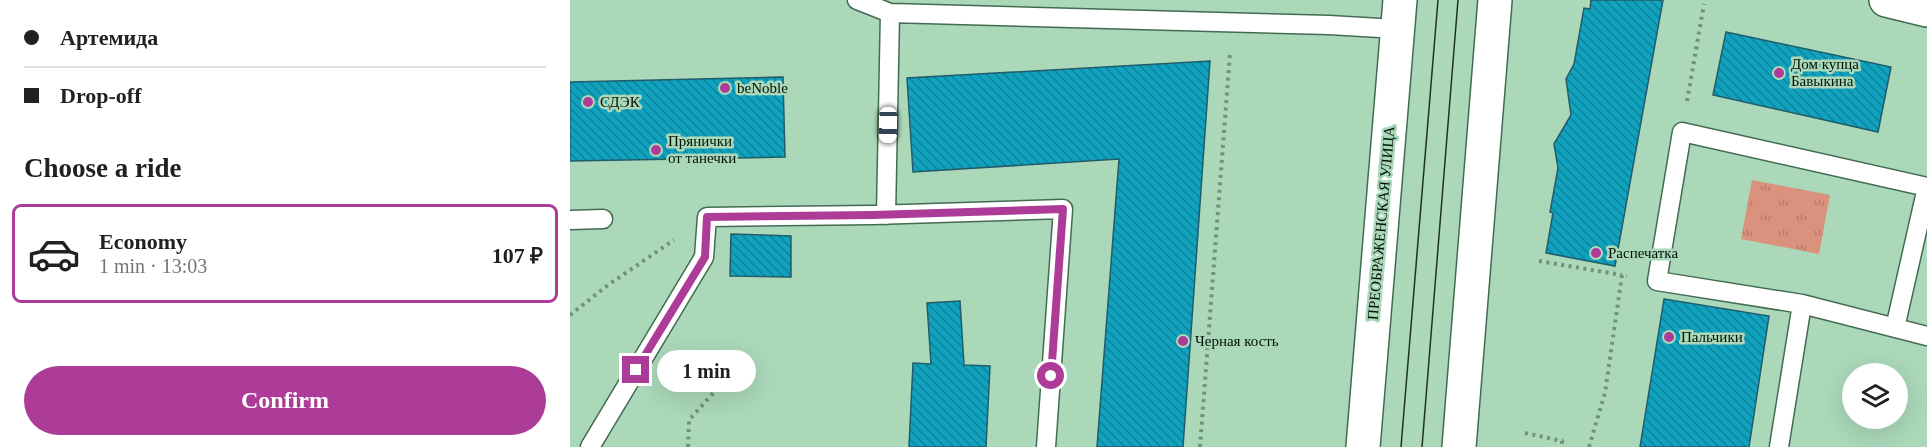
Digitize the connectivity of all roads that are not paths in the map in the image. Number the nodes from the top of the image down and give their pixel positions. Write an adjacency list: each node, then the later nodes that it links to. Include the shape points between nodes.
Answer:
1 (857, 0): 5 (lane)
2 (1495, 0): 17 (main road)
3 (1886, 0): 4 (main road)
4 (1927, 10)
5 (890, 13): 6 (lane, via 1233,23); 8 (lane)
6 (1399, 15): 16 (main road, ПРЕОБРАЖЕНСКАЯ УЛИЦА)
7 (1927, 186): 11 (lane, via 1682,132 1657,281); 12 (lane)
8 (886, 214): 14 (lane, via 707,217 705,257); 15 (lane, via 1063,209)
9 (603, 219): 10 (lane)
10 (570, 220)
11 (1802, 304): 12 (lane); 18 (lane)
12 (1895, 328): 13 (lane)
13 (1927, 336)
14 (590, 447)
15 (1046, 447)
16 (1363, 447)
17 (1459, 447)
18 (1779, 447)

